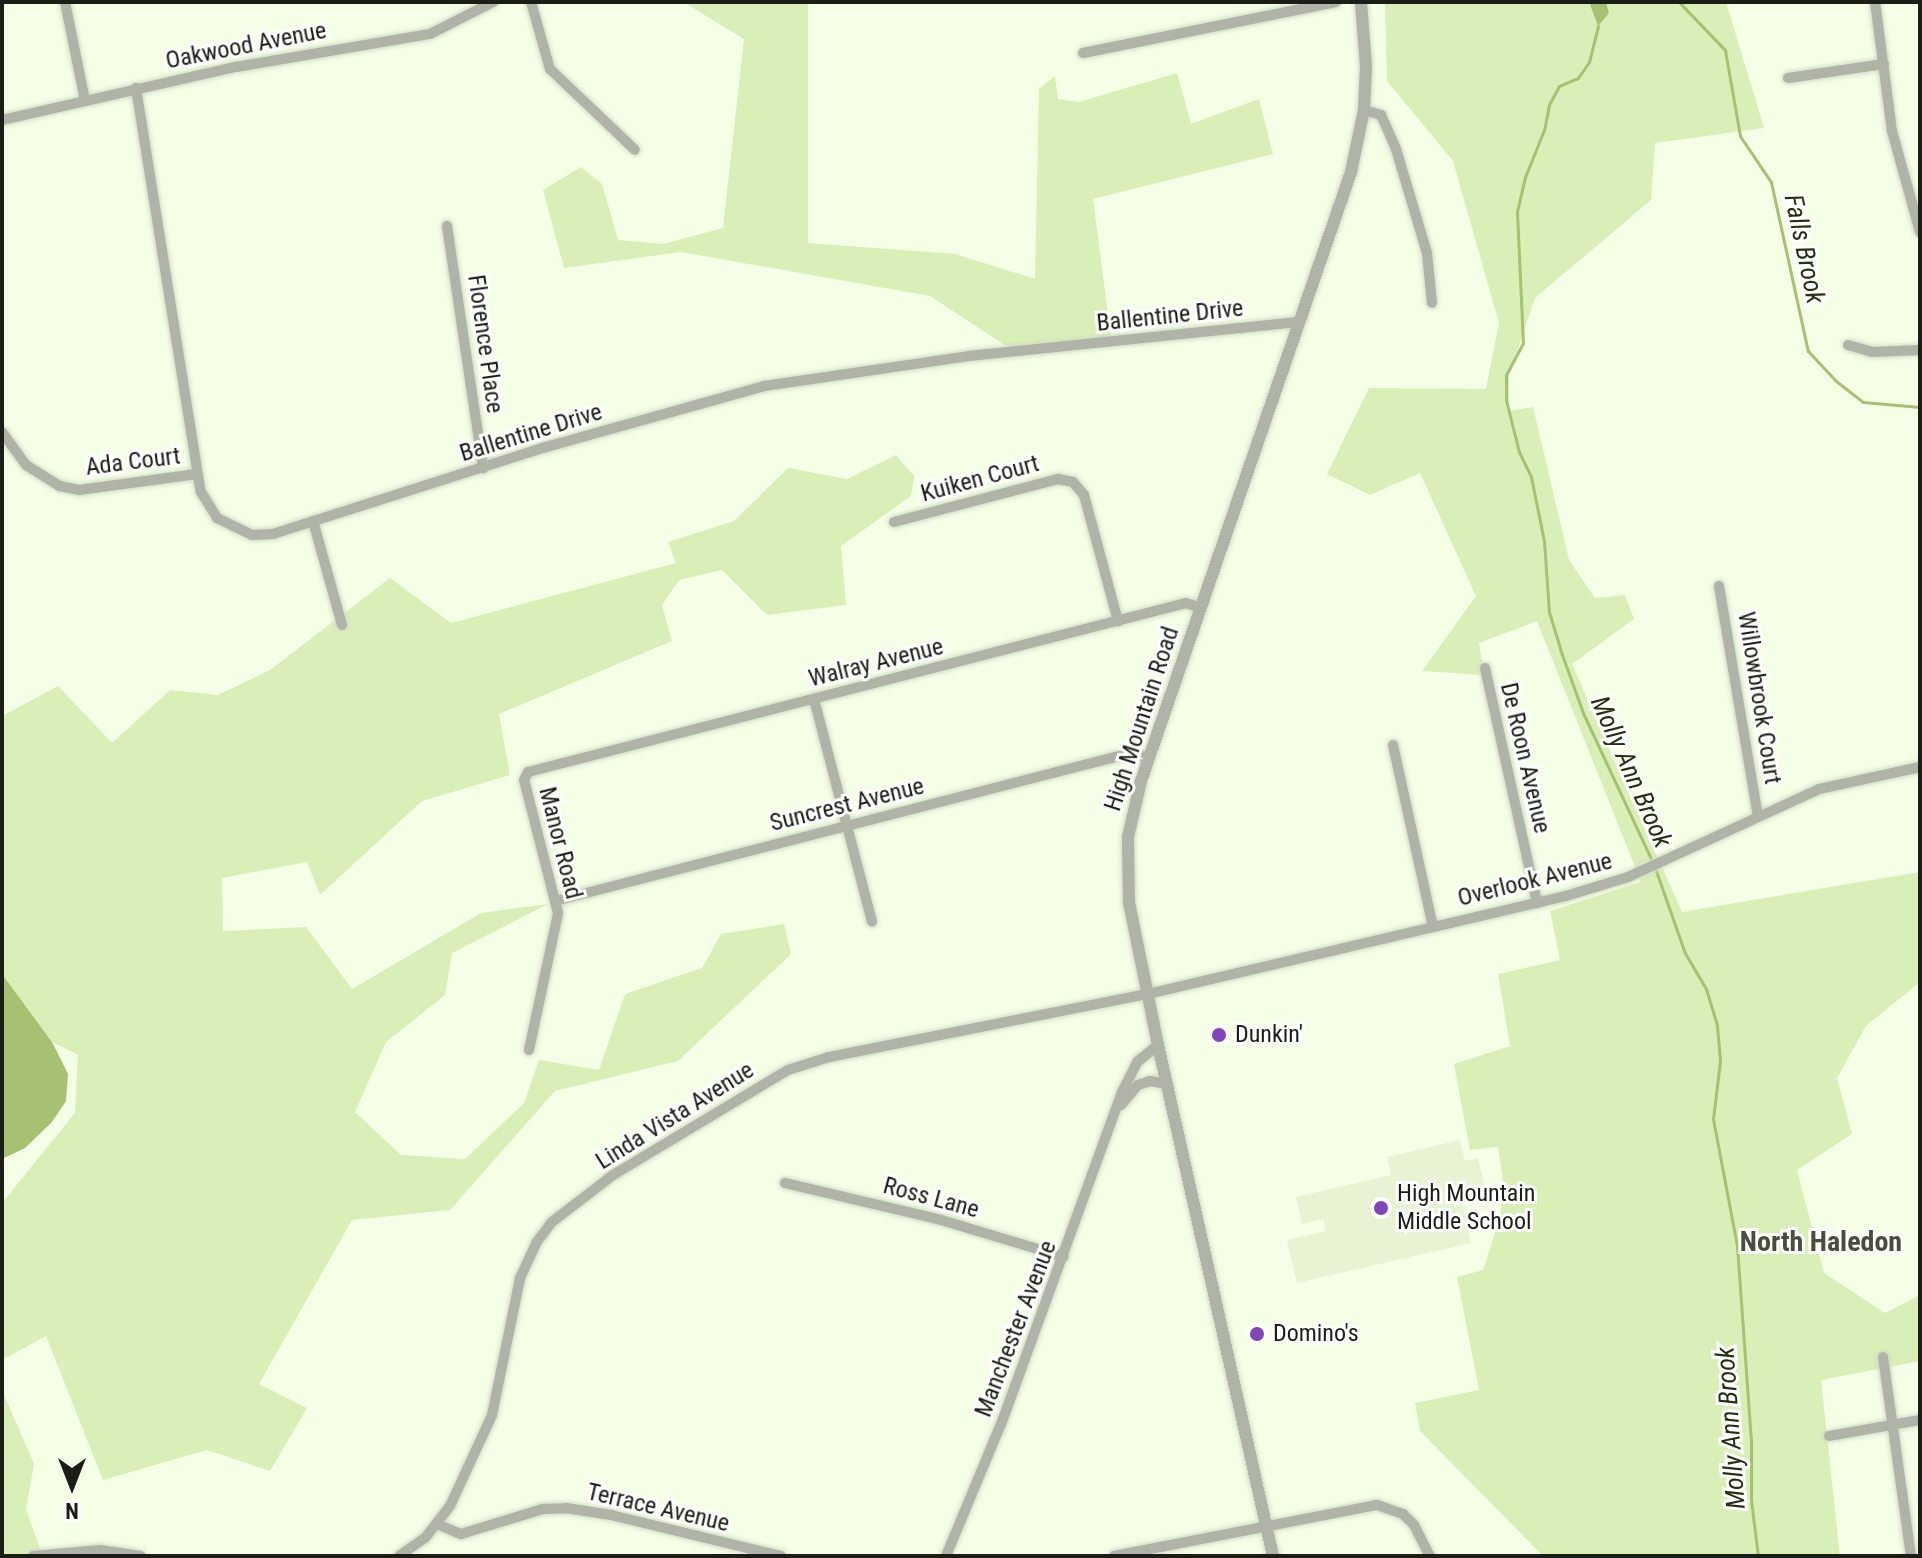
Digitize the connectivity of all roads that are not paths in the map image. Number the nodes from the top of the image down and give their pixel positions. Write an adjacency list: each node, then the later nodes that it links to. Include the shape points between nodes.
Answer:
1 (65, 2): 11 (street)
2 (493, 2): 10 (street, Oakwood Avenue, via 430,34)
3 (531, 2): 14 (street, via 550,69)
4 (1336, 2): 7 (street)
5 (1361, 2): 12 (street, High Mountain Road)
6 (1875, 2): 8 (street)
7 (1083, 53)
8 (1884, 64): 9 (street); 16 (street, via 1892,131)
9 (1788, 78)
10 (136, 88): 11 (street, Oakwood Avenue); 23 (street, Ballentine Drive)
11 (85, 100): 13 (street, Oakwood Avenue)
12 (1364, 110): 17 (street, via 1381,115 1396,149 1427,253); 18 (street, High Mountain Road, via 1351,172)
13 (2, 120)
14 (635, 150)
15 (447, 226): 22 (street, Florence Place)
16 (1920, 232)
17 (1432, 303)
18 (1300, 322): 22 (street, Ballentine Drive, via 969,356 804,379); 27 (street, High Mountain Road)
19 (1848, 345): 20 (street, via 1872,352)
20 (1920, 350)
21 (2, 432): 23 (street, Ada Court, via 26,465 60,486 79,490)
22 (483, 468): 24 (street, Ballentine Drive)
23 (197, 474): 24 (street, Ballentine Drive, via 208,507 240,532 273,534)
24 (313, 521): 29 (street)
25 (894, 522): 28 (street, Kuiken Court, via 1058,479 1073,482 1084,495)
26 (1719, 586): 36 (street, Willowbrook Court)
27 (1201, 608): 28 (street, Walray Avenue, via 1186,603); 33 (street, High Mountain Road)
28 (1118, 621): 31 (street, Walray Avenue)
29 (342, 625)
30 (1485, 668): 39 (street, De Roon Avenue)
31 (814, 699): 34 (street, Walray Avenue); 37 (street)
32 (1393, 745): 41 (street)
33 (1149, 758): 37 (street, Suncrest Avenue, via 1132,753); 42 (street, High Mountain Road, via 1132,818 1128,874)
34 (560, 765): 38 (street, Manor Road, via 528,772 524,780)
35 (1920, 767): 36 (street, Overlook Avenue, via 1843,782)
36 (1758, 816): 39 (street, Overlook Avenue, via 1644,870)
37 (847, 825): 38 (street, Suncrest Avenue); 40 (street)
38 (555, 901): 44 (street, Manor Road, via 558,913)
39 (1537, 903): 41 (street, Overlook Avenue)
40 (872, 922)
41 (1433, 927): 42 (street, Overlook Avenue)
42 (1148, 994): 43 (street, High Mountain Road); 53 (street, Linda Vista Avenue, via 801,1064 613,1175 552,1222 523,1269 492,1415)
43 (1158, 1045): 45 (street, High Mountain Road); 46 (street, Manchester Avenue, via 1128,1076)
44 (529, 1050)
45 (1167, 1084): 46 (street, Manchester Avenue, via 1138,1085); 54 (street, High Mountain Road)
46 (1115, 1113): 48 (street, Manchester Avenue)
47 (785, 1183): 48 (street, Ross Lane, via 941,1220)
48 (1064, 1257): 60 (street, Manchester Avenue)
49 (1883, 1357): 51 (street)
50 (1920, 1420): 51 (street)
51 (1890, 1425): 52 (street); 55 (street)
52 (1829, 1436)
53 (437, 1524): 58 (street); 59 (street, Terrace Avenue, via 461,1534 543,1509 566,1508)
54 (1266, 1527): 61 (street); 62 (street, High Mountain Road); 63 (street, via 1384,1505 1412,1522)
55 (1914, 1542): 64 (street)
56 (33, 1556): 57 (street, via 100,1550)
57 (141, 1556)
58 (399, 1556)
59 (781, 1556)
60 (946, 1556)
61 (1114, 1556)
62 (1273, 1556)
63 (1430, 1556)
64 (1911, 1556)

